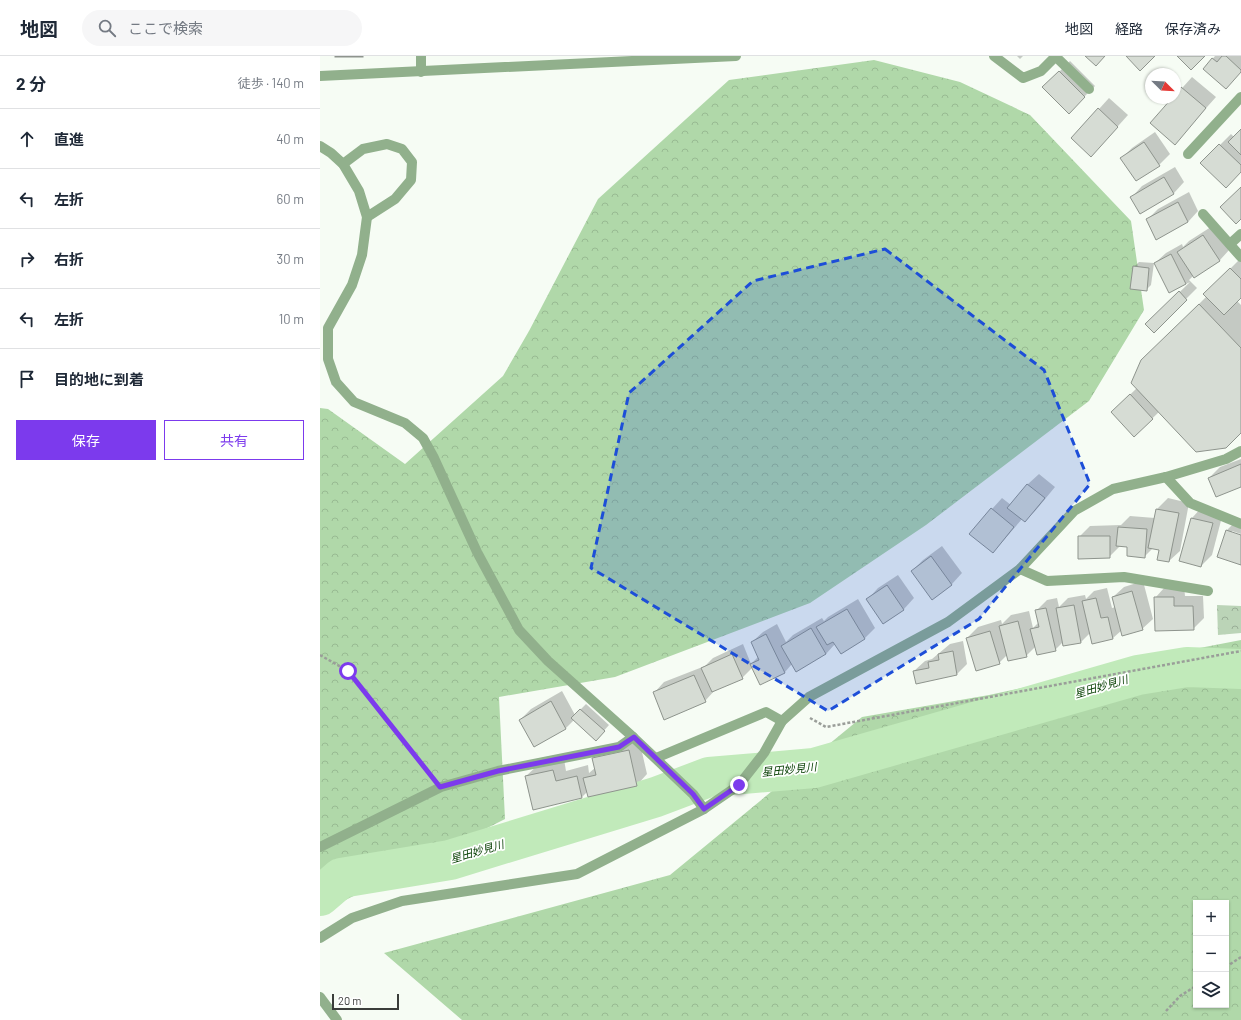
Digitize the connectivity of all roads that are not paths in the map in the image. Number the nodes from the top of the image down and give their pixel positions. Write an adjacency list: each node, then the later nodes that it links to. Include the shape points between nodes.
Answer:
1 (421, 56): 7 (street)
2 (736, 56): 5 (street)
3 (994, 56): 4 (street, via 1023,78 1041,71)
4 (1056, 56): 9 (street)
5 (652, 58): 6 (street)
6 (536, 61): 7 (street)
7 (421, 72): 8 (street)
8 (320, 76)
9 (1089, 90)
10 (1241, 97): 12 (street)
11 (320, 146): 13 (street)
12 (1188, 154)
13 (343, 164): 15 (street, via 359,191); 15 (street, via 362,149 387,144 402,149 412,162 411,180 395,199)
14 (1203, 214): 17 (street)
15 (367, 217): 25 (street, via 362,255 352,285 328,328 328,359 336,382 354,402 405,423 423,438 477,552 519,630 548,661)
16 (1241, 234): 17 (street)
17 (1230, 244): 18 (street)
18 (1241, 257)
19 (1241, 451): 20 (street, via 1226,459)
20 (1166, 477): 21 (street, via 1190,503); 22 (street, via 1114,489 1074,511)
21 (1241, 524)
22 (1020, 570): 23 (street, via 1047,581 1124,577); 24 (street, via 948,622 809,696)
23 (1208, 591)
24 (782, 722): 26 (street, via 766,712); 27 (street, via 764,753 739,785)
25 (634, 737): 26 (street); 28 (street, via 619,747 498,771 440,787)
26 (656, 758): 27 (street, via 693,794)
27 (704, 809): 29 (street, via 577,874 402,901 352,918)
28 (320, 847)
29 (320, 938)
30 (320, 997): 31 (street)
31 (336, 1020)

